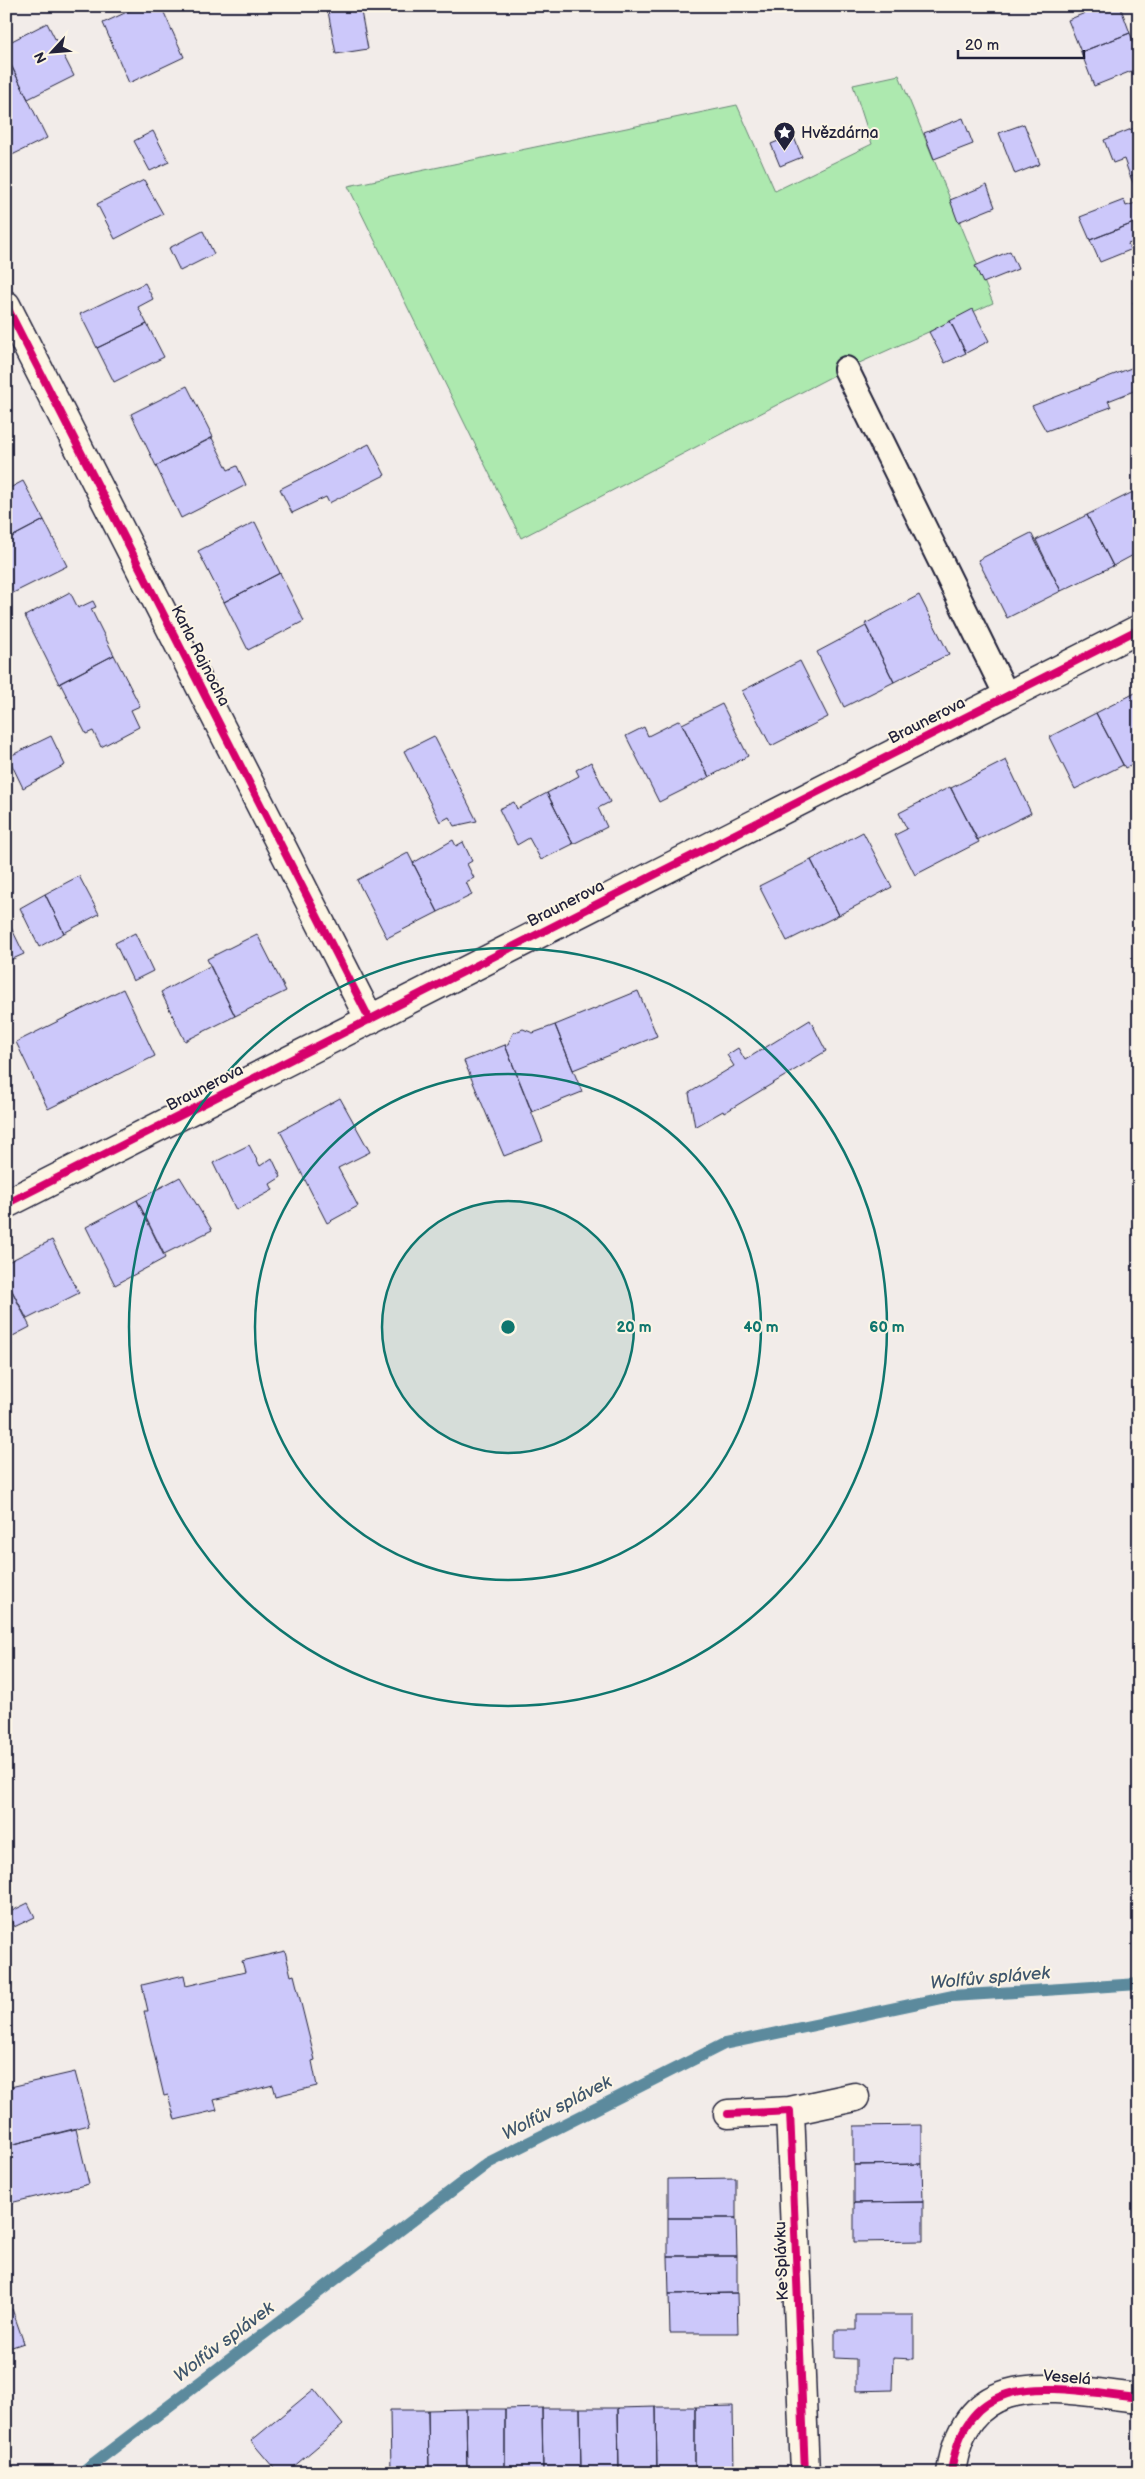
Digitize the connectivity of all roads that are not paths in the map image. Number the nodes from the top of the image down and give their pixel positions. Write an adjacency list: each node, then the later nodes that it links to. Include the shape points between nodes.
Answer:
1 (6, 305): 5 (street, Karla Rajnocha)
2 (846, 369): 4 (lane)
3 (1139, 629): 4 (street, Braunerova)
4 (1007, 696): 5 (street, Braunerova)
5 (370, 1020): 6 (street, Braunerova)
6 (6, 1204)
7 (855, 2097): 8 (street)
8 (790, 2111): 9 (street); 11 (street, Ke Splávku)
9 (728, 2114)
10 (1139, 2398): 12 (street, Veselá, via 1038,2388 1009,2392 988,2401 968,2419 954,2450)
11 (805, 2473)
12 (951, 2473)

